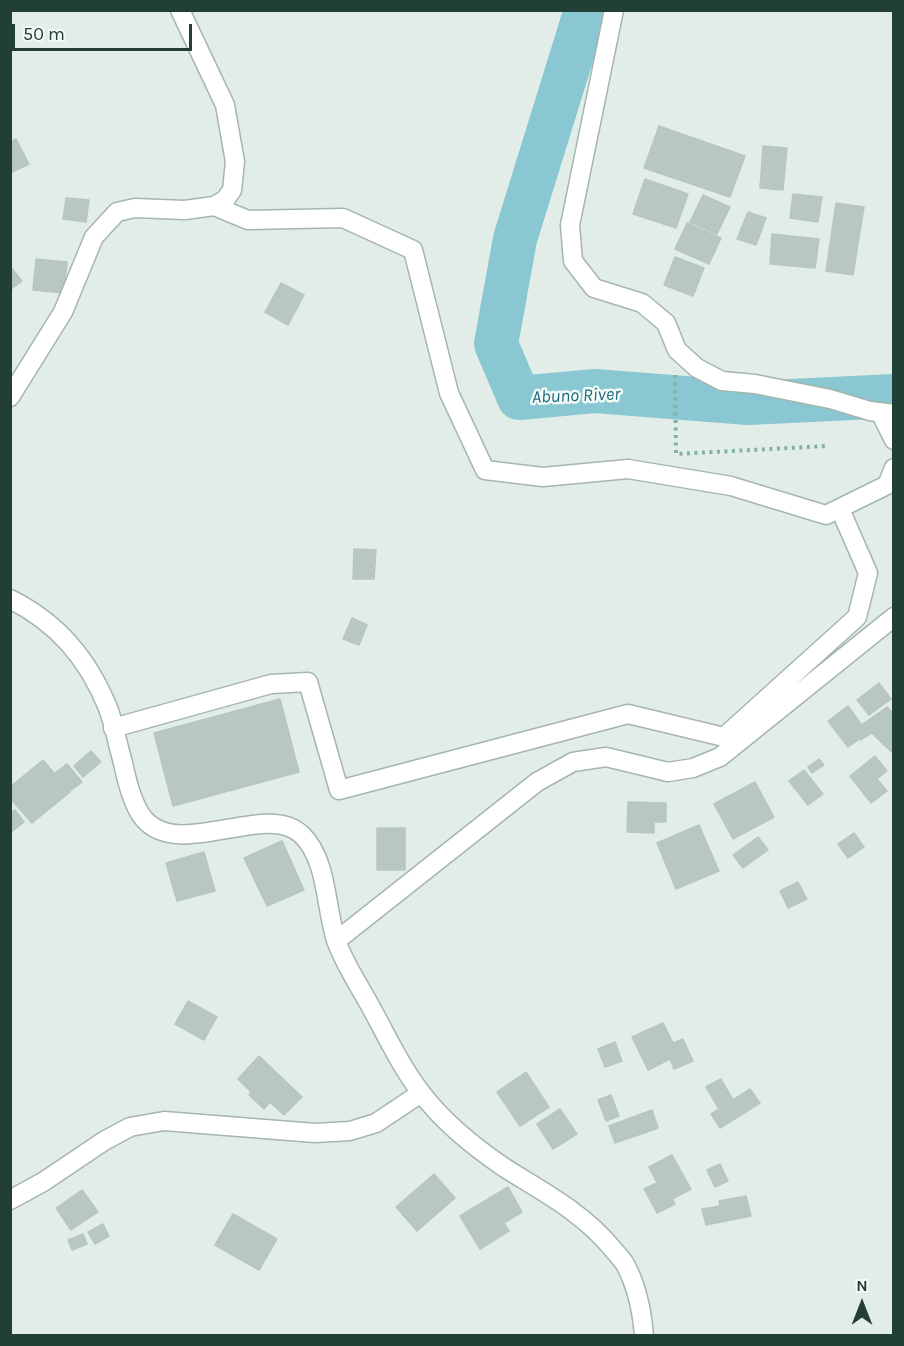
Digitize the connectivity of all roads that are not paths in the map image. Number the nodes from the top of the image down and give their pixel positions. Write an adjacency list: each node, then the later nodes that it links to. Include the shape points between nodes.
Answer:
1 (180, 10): 3 (street, via 225,105 236,162 232,190)
2 (614, 10): 5 (street, via 570,225 573,261 594,288 642,303 666,323 677,350 697,368 722,381 755,384)
3 (214, 206): 4 (street, via 117,212 94,237 63,312); 8 (street, via 248,220 343,218 413,250 449,393 485,470 543,477 628,469 731,486 826,515)
4 (10, 396)
5 (887, 413): 6 (street)
6 (894, 440)
7 (894, 468): 8 (street, via 887,485)
8 (840, 508): 11 (street, via 868,573 858,618 724,737 628,714 339,790 308,682 271,684)
9 (10, 599): 11 (street, via 61,633 89,668)
10 (894, 617): 12 (street, via 720,757 693,768 668,772 606,757 573,762 537,782)
11 (113, 728): 12 (street, via 130,791 144,819 164,833 199,834 279,824 300,833 316,854)
12 (336, 941): 13 (street)
13 (421, 1093): 14 (street, via 376,1123 350,1131 315,1133 164,1121 130,1127); 15 (street, via 455,1131 505,1168 562,1202 598,1231 624,1262 636,1289)
14 (10, 1200)
15 (644, 1335)

